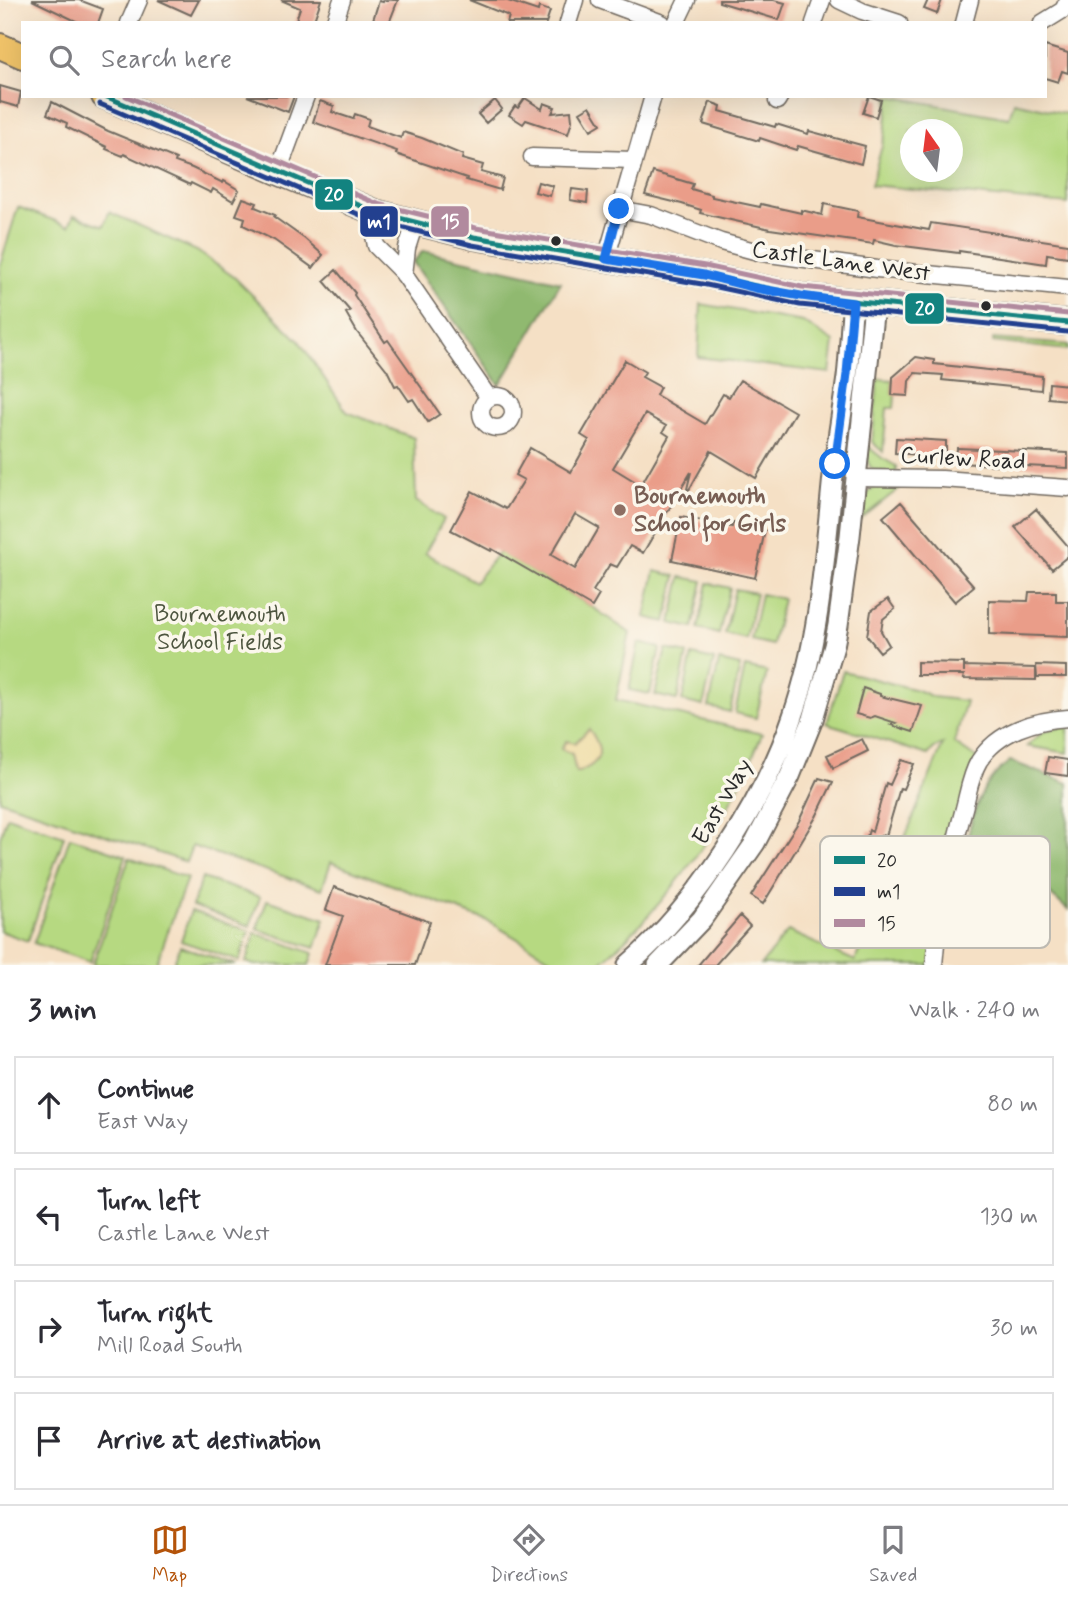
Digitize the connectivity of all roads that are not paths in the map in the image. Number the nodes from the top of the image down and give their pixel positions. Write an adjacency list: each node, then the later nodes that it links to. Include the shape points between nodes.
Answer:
1 (139, 0): 10 (street)
2 (342, 0): 11 (street)
3 (575, 0): 12 (street)
4 (600, 0): 13 (street)
5 (687, 0): 14 (street)
6 (822, 0): 15 (street)
7 (839, 0): 16 (street)
8 (970, 0): 17 (street)
9 (1066, 9): 18 (street)
10 (131, 21)
11 (335, 21)
12 (569, 21)
13 (657, 21)
14 (677, 21)
15 (815, 21)
16 (894, 21)
17 (965, 21)
18 (1045, 21)
19 (0, 46): 20 (main road)
20 (21, 55)
21 (109, 98): 26 (main road, Castle Lane West)
22 (305, 98): 26 (street)
23 (652, 98): 25 (street)
24 (533, 157): 25 (street)
25 (634, 160): 27 (street)
26 (278, 173): 28 (main road, Castle Lane West)
27 (619, 209): 30 (street); 32 (street, Castle Lane West, via 652,215 762,253)
28 (375, 212): 29 (main road, Castle Lane West); 31 (street, via 376,246)
29 (415, 223): 30 (main road, Castle Lane West); 31 (street)
30 (606, 259): 33 (main road, Castle Lane West)
31 (404, 275): 35 (street)
32 (1068, 288)
33 (863, 304): 34 (main road, Castle Lane West); 36 (street, East Way); 40 (street, East Way, via 847,374 820,596 794,714 750,809 708,876 653,943)
34 (1068, 323)
35 (489, 398)
36 (856, 478): 37 (street, Curlew Road); 41 (street, East Way, via 834,646 813,719 790,776 755,843 702,919)
37 (1068, 488)
38 (1068, 718): 39 (street, via 1025,725 998,740 979,760)
39 (957, 836)
40 (628, 965)
41 (658, 965)

